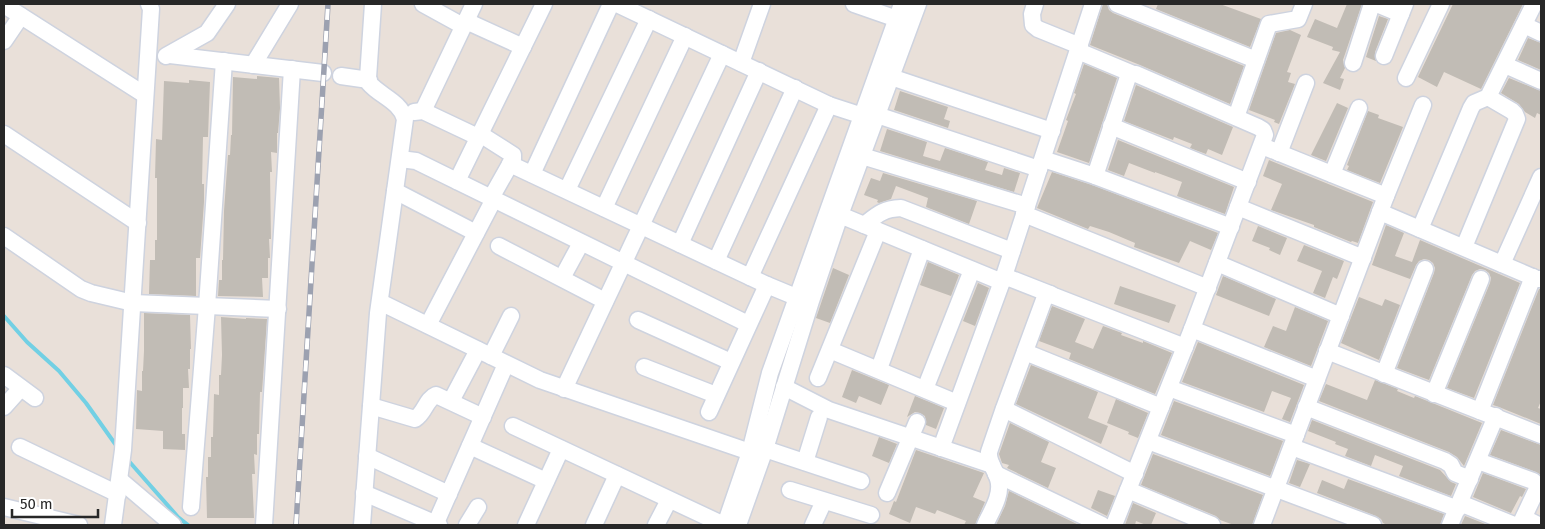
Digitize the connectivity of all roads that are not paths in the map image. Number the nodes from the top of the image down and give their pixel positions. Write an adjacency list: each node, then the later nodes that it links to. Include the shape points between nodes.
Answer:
1 (149, 4): 35 (street)
2 (227, 4): 33 (street, via 207,33)
3 (290, 4): 41 (street)
4 (372, 4): 49 (street)
5 (423, 4): 25 (street)
6 (474, 4): 25 (street)
7 (544, 4): 30 (street)
8 (618, 4): 24 (street); 72 (street)
9 (762, 4): 38 (street)
10 (854, 4): 22 (street)
11 (918, 4): 47 (street)
12 (1035, 4): 31 (street, via 1033,26)
13 (1093, 4): 31 (street)
14 (1118, 4): 36 (street)
15 (1304, 4): 36 (street, via 1298,20 1269,24)
16 (1372, 4): 39 (street)
17 (1377, 4): 21 (street)
18 (1442, 4): 48 (street)
19 (1534, 4): 26 (street)
20 (4, 5): 23 (street)
21 (1403, 9): 34 (street)
22 (900, 11): 59 (street)
23 (21, 16): 29 (street); 53 (street)
24 (649, 19): 28 (street); 78 (street)
25 (464, 23): 30 (street); 58 (street)
26 (1524, 25): 27 (street); 40 (street)
27 (1541, 33)
28 (685, 36): 32 (street); 83 (street)
29 (4, 41)
30 (523, 47): 65 (street)
31 (1079, 48): 45 (street); 63 (street)
32 (722, 54): 38 (street); 88 (street)
33 (170, 55): 35 (street); 37 (street)
34 (1384, 56)
35 (148, 58): 53 (street)
36 (1256, 60): 61 (street)
37 (224, 61): 41 (street); 119 (street)
38 (741, 63): 43 (street)
39 (1353, 63)
40 (1505, 64): 50 (street); 54 (street)
41 (253, 65): 42 (street)
42 (292, 69): 44 (street); 120 (street)
43 (759, 71): 52 (street); 95 (street)
44 (323, 73)
45 (1133, 74): 61 (street); 62 (street, via 1127,80)
46 (340, 76): 49 (street)
47 (891, 77): 59 (street); 63 (street)
48 (1406, 78)
49 (369, 80): 60 (street, via 398,106)
50 (1541, 81)
51 (1306, 83): 67 (street)
52 (795, 88): 55 (street); 101 (street)
53 (146, 95): 87 (street)
54 (1488, 97): 91 (street, via 1470,108); 97 (street, via 1512,111 1516,119)
55 (830, 104): 59 (street); 107 (street)
56 (1423, 105): 80 (street)
57 (1359, 108): 73 (street)
58 (423, 111): 60 (street); 65 (street)
59 (869, 112): 68 (street); 71 (street); 115 (street)
60 (404, 116): 69 (street)
61 (1236, 117): 66 (street, via 1263,130)
62 (1111, 126): 74 (street); 77 (street)
63 (1052, 131): 71 (street)
64 (4, 134): 87 (street)
65 (479, 136): 70 (street, via 512,153 514,157); 76 (street)
66 (1262, 146): 67 (street); 77 (street)
67 (1279, 153): 73 (street)
68 (862, 156): 84 (street); 86 (street)
69 (400, 158): 76 (street, via 416,161); 79 (street)
70 (510, 164): 72 (street); 81 (street)
71 (1041, 164): 74 (street); 84 (street)
72 (532, 174): 78 (street)
73 (1332, 174): 80 (street)
74 (1095, 176): 89 (street)
75 (1541, 177): 104 (street)
76 (457, 181): 81 (street)
77 (1248, 182): 82 (street)
78 (567, 190): 83 (street)
79 (395, 192): 92 (street); 117 (street)
80 (1386, 196): 85 (street)
81 (492, 199): 92 (street); 94 (street)
82 (1238, 207): 89 (street); 100 (street)
83 (604, 208): 88 (street)
84 (1026, 210): 99 (street); 113 (street)
85 (1380, 212): 91 (street); 100 (street)
86 (840, 215): 90 (street); 140 (street)
87 (138, 223): 118 (street)
88 (641, 226): 95 (street); 103 (street)
89 (1231, 227): 102 (street)
90 (871, 228): 98 (street); 99 (street, via 881,212 901,208); 128 (street)
91 (1420, 228): 97 (street)
92 (476, 233): 125 (street)
93 (4, 236): 118 (street, via 86,292)
94 (581, 243): 103 (street); 108 (street)
95 (680, 244): 101 (street)
96 (500, 246): 108 (street)
97 (1464, 247): 104 (street)
98 (922, 249): 106 (street); 135 (street)
99 (1012, 251): 111 (street)
100 (1363, 258): 122 (street)
101 (716, 261): 107 (street)
102 (1217, 263): 113 (street); 122 (street)
103 (623, 264): 116 (street); 124 (street)
104 (1502, 264): 110 (street)
105 (1425, 269): 137 (street)
106 (972, 270): 111 (street); 144 (street)
107 (750, 277): 112 (street)
108 (562, 278): 116 (street)
109 (1481, 278): 145 (street)
110 (1537, 278): 155 (street)
111 (1003, 279): 114 (street); 149 (street)
112 (767, 285): 115 (street); 124 (street)
113 (1208, 288): 126 (street)
114 (1050, 294): 127 (street); 130 (street, via 1045,297)
115 (796, 297): 170 (street, via 770,373)
116 (605, 301): 143 (street)
117 (380, 302): 125 (street); 150 (street)
118 (132, 303): 119 (street); 178 (street)
119 (207, 306): 120 (street); 191 (street)
120 (278, 309): 198 (street)
121 (511, 316): 131 (street)
122 (1341, 316): 129 (street)
123 (638, 320): 132 (street)
124 (748, 324): 132 (street)
125 (428, 325): 131 (street)
126 (1192, 329): 127 (street); 139 (street)
127 (1185, 347): 142 (street)
128 (830, 350): 135 (street); 138 (street)
129 (1327, 351): 137 (street); 139 (street)
130 (1025, 352): 152 (street); 154 (street)
131 (484, 353): 133 (street); 148 (street)
132 (732, 362): 146 (street)
133 (506, 364): 143 (street); 158 (street)
134 (644, 367): 146 (street)
135 (878, 369): 144 (street)
136 (4, 374): 141 (street)
137 (1384, 374): 145 (street)
138 (818, 378)
139 (1317, 379): 153 (street)
140 (784, 387): 163 (street, via 829,410); 170 (street)
141 (21, 388): 147 (street); 151 (street)
142 (1169, 388): 152 (street); 165 (street)
143 (564, 389): 170 (street)
144 (925, 389): 149 (street)
145 (1434, 394): 155 (street)
146 (716, 395): 156 (street)
147 (35, 398)
148 (451, 401): 150 (street, via 434,395 419,416 413,419); 158 (street)
149 (957, 403): 168 (street)
150 (371, 406): 171 (street)
151 (4, 407)
152 (1161, 407): 164 (street)
153 (1306, 408): 165 (street); 177 (street, via 1446,461 1455,473)
154 (1004, 409): 174 (street, via 989,458); 175 (street)
155 (1480, 411): 157 (street)
156 (709, 412)
157 (1496, 416): 162 (street); 172 (street)
158 (483, 417): 166 (street)
159 (819, 417): 173 (street)
160 (917, 422): 163 (street)
161 (513, 426): 169 (street)
162 (1541, 435)
163 (910, 438): 168 (street); 185 (street)
164 (1148, 441): 175 (street); 181 (street)
165 (1294, 441): 181 (street); 189 (street)
166 (470, 446): 179 (street); 186 (street)
167 (20, 447): 178 (street)
168 (941, 448): 174 (street)
169 (561, 449): 176 (street); 179 (street)
170 (756, 449): 173 (street); 205 (street); 206 (street)
171 (367, 456): 184 (street); 186 (street)
172 (1478, 461): 177 (street); 194 (street, via 1536,484)
173 (805, 462): 180 (street)
174 (994, 469): 208 (street, via 999,489); 209 (street)
175 (1134, 474): 183 (street)
176 (617, 475): 187 (street); 203 (street)
177 (1470, 480): 189 (street)
178 (120, 481): 196 (street); 197 (street)
179 (546, 481): 202 (street)
180 (860, 481)
181 (1276, 489): 212 (street); 213 (street)
182 (790, 490): 188 (street)
183 (1128, 490): 210 (street); 211 (street)
184 (364, 493): 199 (street); 200 (street)
185 (887, 493)
186 (449, 494): 200 (street)
187 (669, 500): 204 (street); 205 (street)
188 (824, 500): 193 (street); 207 (street)
189 (1459, 506): 194 (street); 214 (street)
190 (4, 507): 195 (street)
191 (191, 507)
192 (478, 507): 201 (street)
193 (871, 515)
194 (1524, 523)
195 (79, 525)
196 (113, 525)
197 (173, 525)
198 (264, 525)
199 (362, 525)
200 (437, 525)
201 (467, 525)
202 (526, 525)
203 (594, 525)
204 (656, 525)
205 (725, 525)
206 (738, 525)
207 (813, 525)
208 (985, 525)
209 (1102, 525)
210 (1114, 525)
211 (1212, 525)
212 (1262, 525)
213 (1373, 525)
214 (1450, 525)

